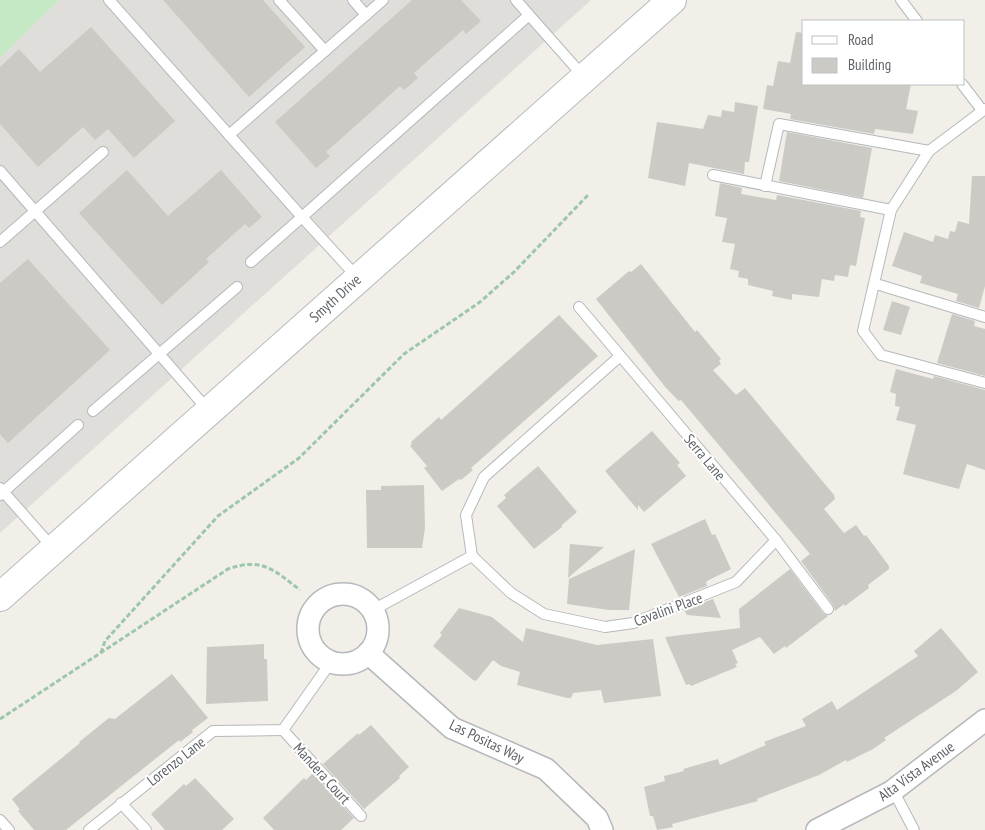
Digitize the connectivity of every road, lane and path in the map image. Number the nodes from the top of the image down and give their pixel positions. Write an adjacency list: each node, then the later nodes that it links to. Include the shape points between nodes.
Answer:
1 (109, 0): 15 (lane)
2 (278, 0): 11 (lane)
3 (353, 0): 8 (lane)
4 (383, 0): 8 (lane)
5 (516, 0): 9 (lane)
6 (672, 0): 12 (street, Smyth Drive)
7 (900, 0): 10 (lane)
8 (366, 15): 11 (lane)
9 (529, 15): 12 (lane); 24 (lane)
10 (916, 20)
11 (325, 51): 15 (lane)
12 (584, 77): 27 (street, Smyth Drive)
13 (963, 85): 14 (lane)
14 (983, 110): 16 (lane)
15 (229, 135): 24 (lane)
16 (929, 151): 20 (lane, via 778,124); 22 (lane)
17 (103, 152): 23 (lane)
18 (0, 171): 23 (lane)
19 (713, 175): 20 (lane)
20 (765, 186): 22 (lane)
21 (589, 194): 46 (path, via 514,272 480,302 404,354 299,458 218,516 105,641)
22 (891, 210): 28 (lane)
23 (35, 211): 25 (lane); 32 (lane)
24 (302, 217): 26 (lane); 27 (lane)
25 (0, 242)
26 (251, 262)
27 (358, 278): 35 (street, Smyth Drive)
28 (876, 284): 31 (lane); 34 (lane, via 863,331 880,355)
29 (237, 286): 32 (lane)
30 (579, 307): 33 (lane, Serra Lane)
31 (985, 317)
32 (160, 354): 35 (lane); 36 (lane)
33 (620, 357): 39 (lane, Serra Lane); 41 (lane, via 484,476 466,515)
34 (985, 383)
35 (209, 411): 40 (street, Smyth Drive)
36 (93, 412)
37 (78, 425): 38 (lane)
38 (1, 491): 40 (lane)
39 (776, 540): 41 (lane, Cavalini Place, via 736,582 633,623 605,626 544,614 511,593); 44 (lane, Serra Lane)
40 (54, 549): 43 (street, Smyth Drive)
41 (472, 556): 45 (lane)
42 (300, 590): 46 (path, via 265,566 242,564 228,569)
43 (0, 597)
44 (828, 609)
45 (373, 610): 47 (street, via 377,637); 48 (street, via 356,596 345,594 334,594 316,606 309,621 309,638 321,656)
46 (102, 653): 49 (path)
47 (368, 653): 48 (street, via 351,663); 59 (street, Las Positas Way, via 452,728 546,769 597,818)
48 (331, 662): 51 (lane)
49 (0, 719)
50 (985, 720): 52 (street, Alta Vista Avenue)
51 (283, 730): 53 (lane, Lorenzo Lane, via 213,731); 54 (lane, Mandera Court)
52 (894, 790): 60 (street, Alta Vista Avenue); 61 (lane)
53 (121, 803): 57 (lane, Lorenzo Lane); 58 (lane)
54 (361, 816)
55 (0, 820): 56 (lane)
56 (9, 830)
57 (90, 830)
58 (146, 830)
59 (602, 830)
60 (817, 830)
61 (914, 830)

